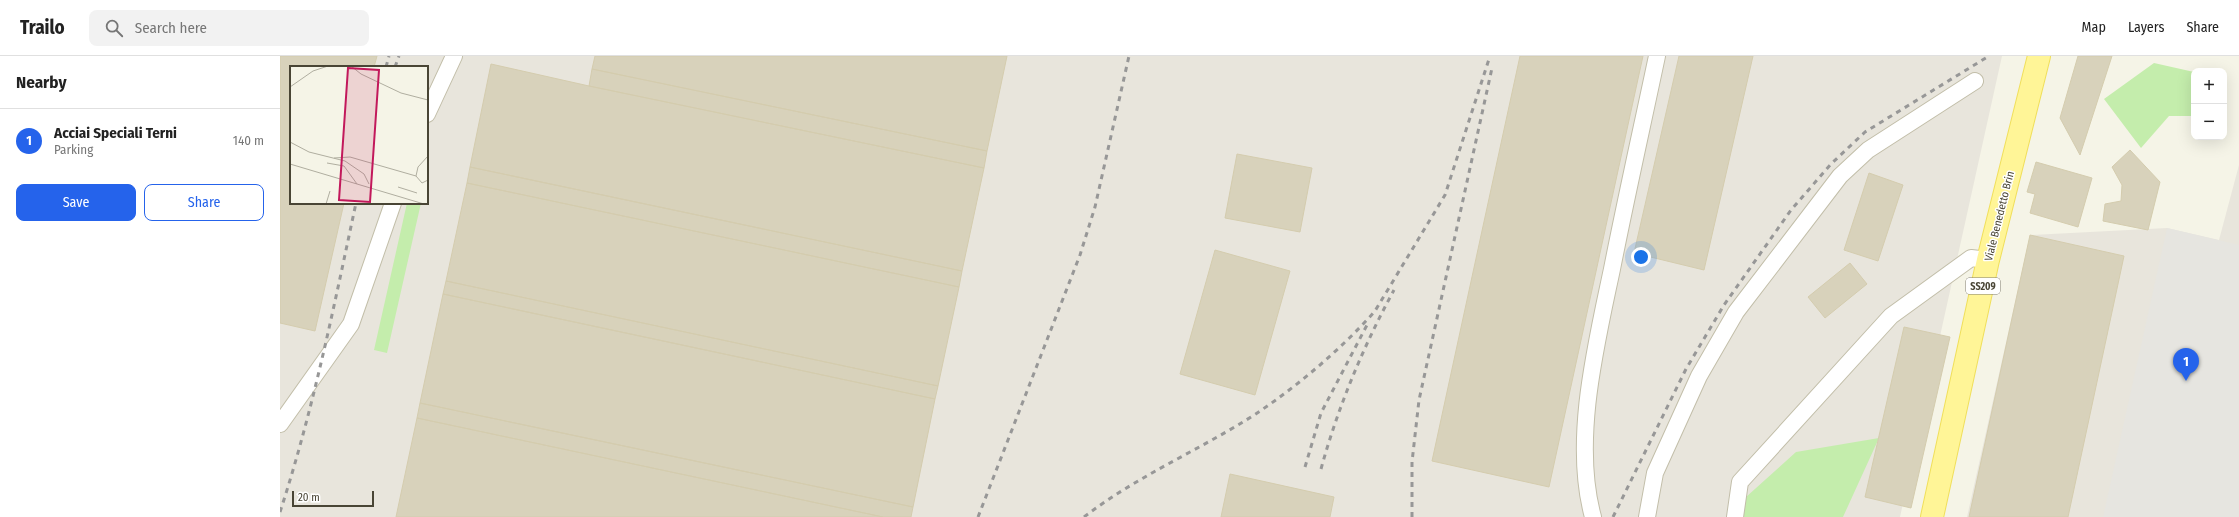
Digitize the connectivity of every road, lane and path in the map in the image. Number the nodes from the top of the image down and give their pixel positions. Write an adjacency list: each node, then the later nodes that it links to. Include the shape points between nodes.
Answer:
1 (454, 56): 5 (lane)
2 (1657, 56): 9 (lane, via 1600,324 1589,399 1584,446)
3 (2039, 56): 7 (main road, Viale Benedetto Brin / SS209)
4 (1975, 81): 10 (lane, via 1868,150 1840,176 1736,312 1699,376 1655,473)
5 (428, 112)
6 (393, 204): 8 (lane, via 351,324)
7 (1988, 260): 11 (lane, via 1971,258 1890,316 1740,482); 12 (main road, Viale Benedetto Brin / SS209)
8 (280, 424)
9 (1593, 517)
10 (1647, 517)
11 (1735, 517)
12 (1932, 517)

